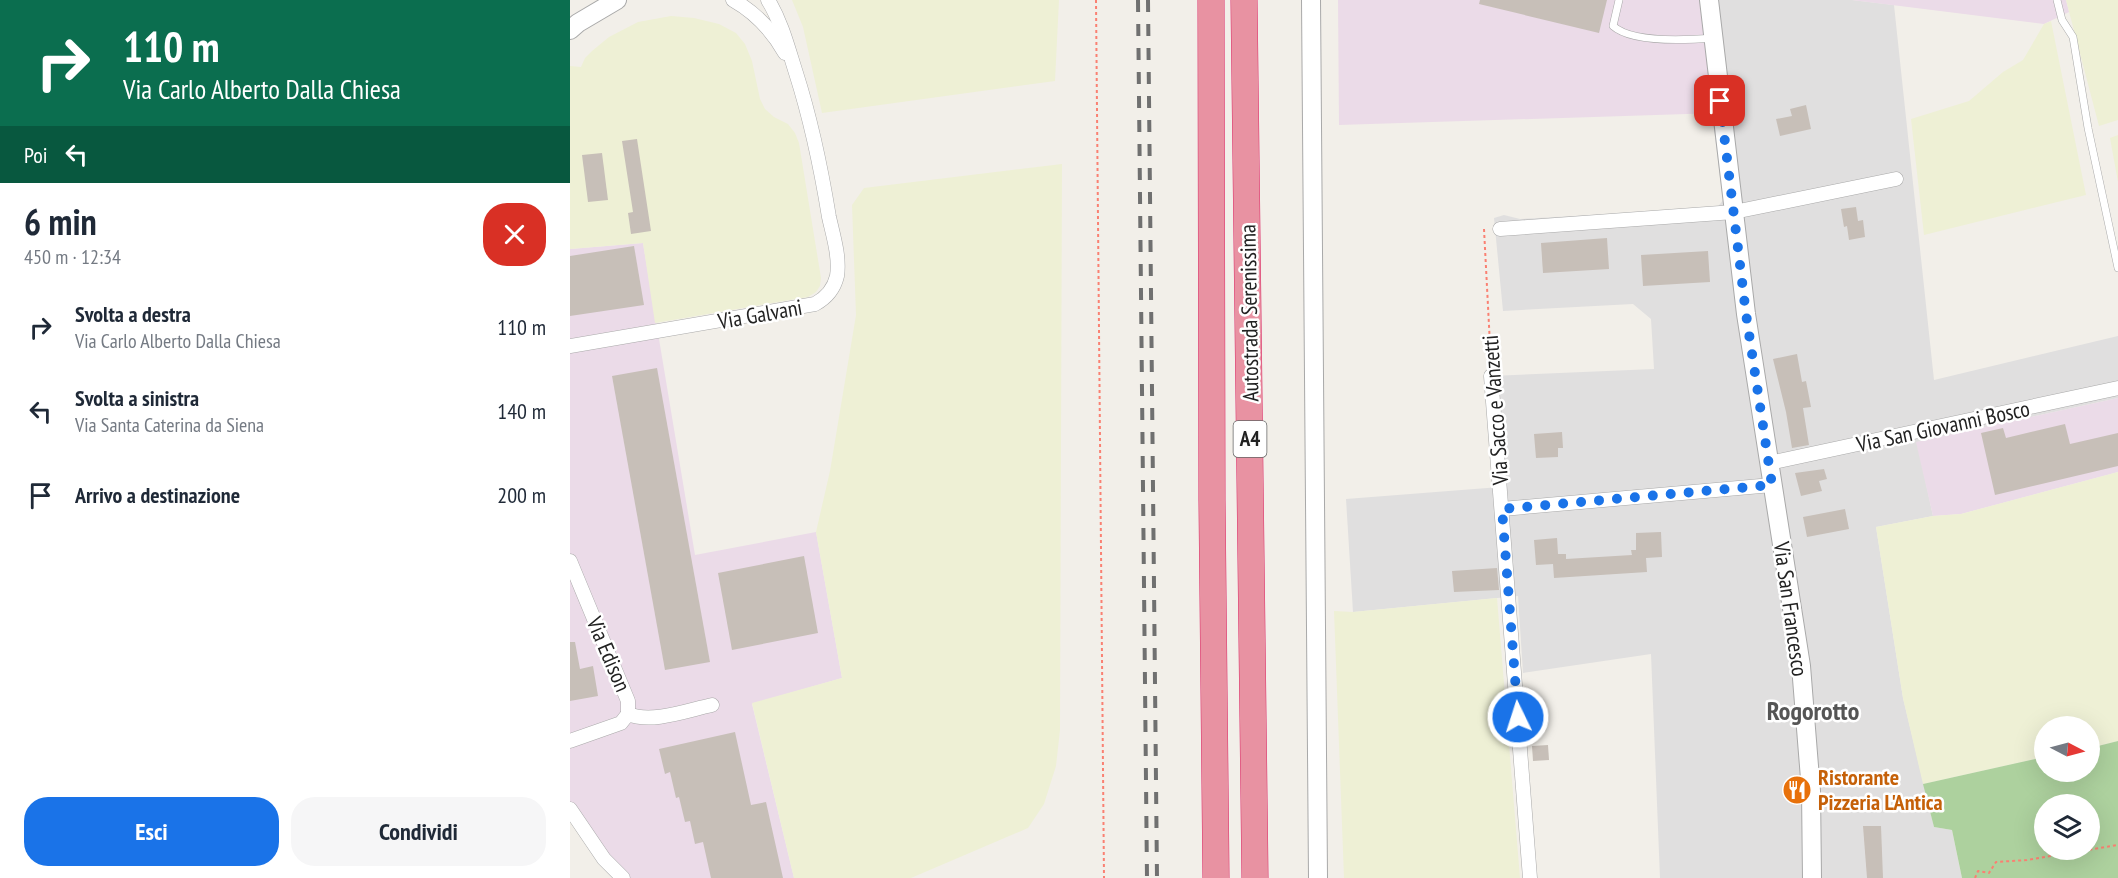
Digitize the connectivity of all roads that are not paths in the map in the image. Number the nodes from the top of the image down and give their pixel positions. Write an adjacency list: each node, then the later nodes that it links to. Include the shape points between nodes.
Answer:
1 (593, 0): 11 (street)
2 (617, 0): 11 (street)
3 (733, 0): 13 (street, Via Galvani, via 767,26)
4 (768, 0): 13 (street, Via Galvani, via 780,21)
5 (1211, 0): 30 (highway, Autostrada Serenissima / A4)
6 (1244, 0): 31 (highway, Autostrada Serenissima / A4)
7 (1311, 0): 32 (street)
8 (1619, 0): 12 (lane, via 1613,26 1626,35)
9 (1709, 0): 12 (street, Via San Francesco)
10 (2057, 0): 17 (lane, via 2062,20 2073,37)
11 (574, 27)
12 (1713, 38): 15 (street, Via San Francesco)
13 (796, 73): 18 (street, Via Galvani, via 820,164 837,259 837,276 830,293 815,304)
14 (1896, 179): 15 (street)
15 (1734, 212): 16 (street); 21 (street, Via San Francesco)
16 (1500, 229)
17 (2118, 268)
18 (570, 346)
19 (1491, 376): 23 (street, Via Sacco e Vanzetti)
20 (2118, 388): 21 (street, Via San Giovanni Bosco)
21 (1769, 464): 22 (street, Via San Francesco)
22 (1772, 485): 23 (street); 34 (street, Via San Francesco, via 1800,666)
23 (1502, 509): 33 (street, Via Sacco e Vanzetti)
24 (570, 561): 26 (street, Via Edison, via 628,701)
25 (712, 705): 26 (street, via 648,718)
26 (628, 714): 27 (street, via 621,723)
27 (570, 741)
28 (570, 809): 29 (street, via 604,859)
29 (623, 878)
30 (1216, 878)
31 (1255, 878)
32 (1318, 878)
33 (1530, 878)
34 (1812, 878)

